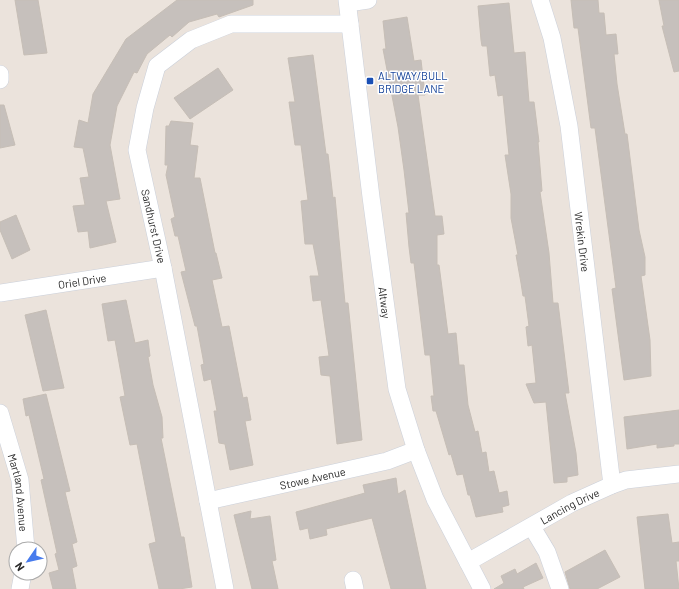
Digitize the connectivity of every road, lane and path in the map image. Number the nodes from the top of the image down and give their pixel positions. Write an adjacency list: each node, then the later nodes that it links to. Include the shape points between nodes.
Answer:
1 (368, 0): 3 (street)
2 (540, 0): 12 (street, Wrekin Drive, via 552,38 569,126)
3 (348, 2): 4 (street, Altway)
4 (350, 24): 7 (street, Sandhurst Drive, via 231,24 191,40 157,66 136,150); 10 (street, Altway, via 395,380)
5 (0, 74): 6 (street)
6 (0, 80)
7 (163, 268): 8 (street, Oriel Drive); 13 (street, Sandhurst Drive)
8 (0, 293)
9 (0, 413): 15 (street, Martland Avenue, via 20,480)
10 (416, 450): 13 (street, Stowe Avenue, via 387,461); 16 (street, Altway, via 435,499)
11 (679, 474): 12 (street, Lancing Drive, via 626,480)
12 (612, 485): 14 (street, Lancing Drive)
13 (208, 501): 17 (street, Sandhurst Drive)
14 (532, 527): 16 (street, Lancing Drive); 19 (street, via 547,552)
15 (25, 541)
16 (468, 562): 18 (street, Altway)
17 (225, 589)
18 (482, 589)
19 (560, 589)

